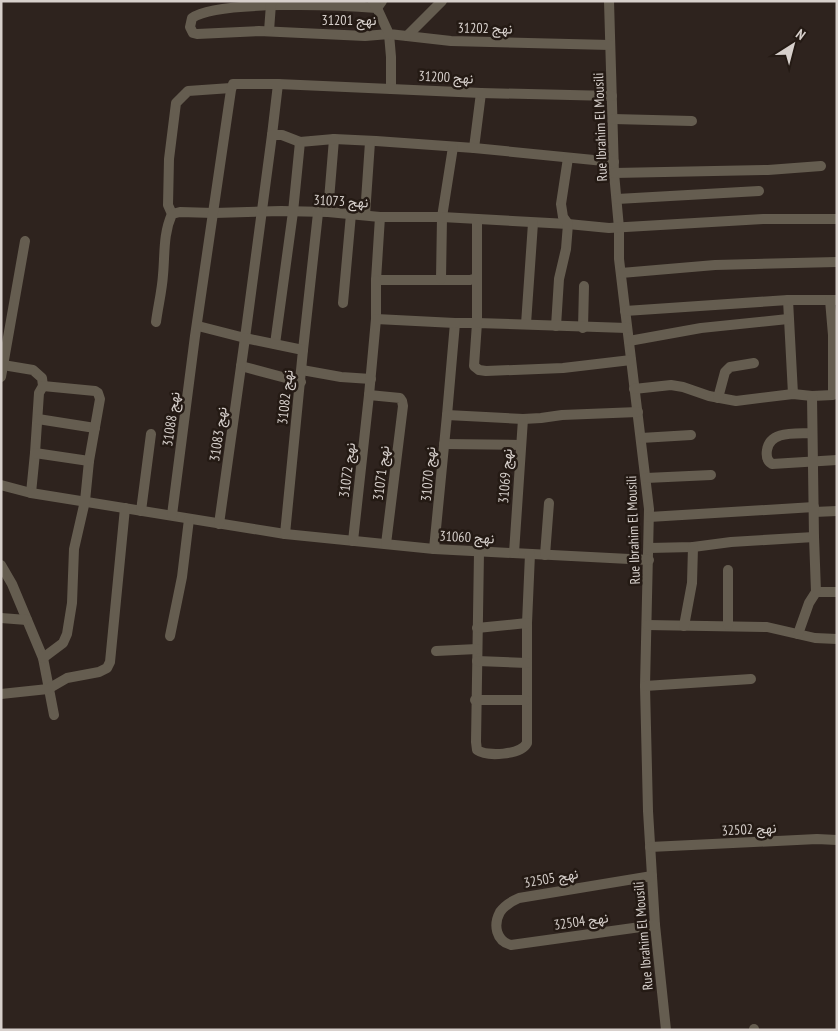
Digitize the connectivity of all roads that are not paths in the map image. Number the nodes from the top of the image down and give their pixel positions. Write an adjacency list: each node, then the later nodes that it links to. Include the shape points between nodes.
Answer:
1 (442, 1): 7 (street)
2 (609, 1): 8 (street, Rue Ibrahim El Mousili)
3 (272, 2): 4 (street); 5 (street); 5 (street, نهج 31201, via 202,11 190,22 191,31 197,34)
4 (377, 3): 6 (street)
5 (269, 31): 6 (street, نهج 31201, via 364,36)
6 (389, 34): 7 (street, نهج 31202); 11 (street, نهج 31201)
7 (407, 36): 8 (street, نهج 31202, via 451,41)
8 (610, 45): 13 (street, Rue Ibrahim El Mousili)
9 (278, 84): 10 (street, نهج 31200); 11 (street, نهج 31200); 16 (street)
10 (232, 86): 28 (street, نهج 31088); 31 (street, نهج 31200, via 188,91 176,103 169,160 168,205)
11 (391, 89): 12 (street, نهج 31200)
12 (481, 93): 13 (street, نهج 31200); 21 (street)
13 (612, 96): 14 (street, Rue Ibrahim El Mousili)
14 (613, 119): 15 (street); 24 (street, Rue Ibrahim El Mousili)
15 (692, 121)
16 (272, 135): 18 (street); 29 (street, نهج 31083)
17 (334, 140): 18 (street); 19 (street); 30 (street, نهج 31082)
18 (300, 142): 27 (street)
19 (370, 142): 20 (street); 33 (street)
20 (452, 147): 21 (street); 35 (street)
21 (474, 148): 22 (street)
22 (568, 158): 24 (street); 39 (street, via 561,204 562,216)
23 (821, 166): 24 (street, via 768,170)
24 (614, 168): 26 (street, Rue Ibrahim El Mousili)
25 (759, 191): 26 (street)
26 (617, 199): 40 (street, Rue Ibrahim El Mousili)
27 (293, 212): 29 (street, نهج 31073); 30 (street, نهج 31073); 64 (street)
28 (214, 213): 29 (street, نهج 31073); 31 (street, نهج 31073); 58 (street, نهج 31088)
29 (261, 213): 63 (street, نهج 31083)
30 (323, 213): 32 (street, نهج 31073); 65 (street, نهج 31082)
31 (172, 214): 54 (street, via 164,242)
32 (351, 214): 33 (street, نهج 31073); 50 (street)
33 (364, 215): 34 (street, نهج 31073)
34 (380, 217): 35 (street, نهج 31073); 46 (street, نهج 31072)
35 (442, 217): 37 (street, نهج 31073); 45 (street)
36 (837, 219): 40 (street, نهج 31073, via 763,219)
37 (477, 220): 38 (street, نهج 31073); 44 (street)
38 (533, 223): 39 (street, نهج 31073); 57 (street)
39 (568, 224): 40 (street, نهج 31073); 59 (street, via 559,279)
40 (619, 228): 43 (street, Rue Ibrahim El Mousili)
41 (25, 242): 68 (street)
42 (837, 262): 43 (street, via 715,265)
43 (621, 273): 51 (street, Rue Ibrahim El Mousili)
44 (477, 278): 45 (street); 56 (street)
45 (441, 279): 46 (street)
46 (376, 280): 52 (street, نهج 31072)
47 (584, 286): 60 (street)
48 (788, 300): 49 (street); 51 (street); 53 (street)
49 (833, 300): 77 (street)
50 (343, 303)
51 (625, 311): 61 (street, Rue Ibrahim El Mousili)
52 (376, 319): 55 (street); 72 (street, نهج 31072)
53 (788, 319): 62 (street, via 701,328); 76 (street)
54 (156, 322)
55 (454, 323): 56 (street); 82 (street, نهج 31070)
56 (477, 323): 57 (street); 66 (street, via 474,363 479,370 563,368)
57 (526, 324): 59 (street)
58 (198, 326): 63 (street); 106 (street, نهج 31088)
59 (556, 326): 60 (street)
60 (583, 328): 61 (street)
61 (627, 328): 62 (street, Rue Ibrahim El Mousili)
62 (629, 341): 66 (street, Rue Ibrahim El Mousili)
63 (244, 343): 64 (street); 69 (street, نهج 31083)
64 (276, 344): 65 (street)
65 (303, 350): 70 (street, نهج 31082)
66 (631, 360): 75 (street, Rue Ibrahim El Mousili)
67 (754, 362): 80 (street, via 730,367 725,372)
68 (3, 365): 71 (street); 74 (street, via 33,370 42,378)
69 (241, 366): 73 (street); 109 (street, نهج 31083)
70 (302, 370): 72 (street); 73 (street, نهج 31082)
71 (1, 377)
72 (371, 379): 79 (street, نهج 31072)
73 (301, 382): 110 (street, نهج 31082)
74 (43, 386): 83 (street, via 39,393); 85 (street, via 98,393 100,403)
75 (634, 389): 80 (street, via 671,385); 81 (street, Rue Ibrahim El Mousili)
76 (792, 394): 78 (street); 80 (street, via 736,401)
77 (835, 395): 78 (street)
78 (812, 396): 86 (street)
79 (369, 398): 112 (street, نهج 31072); 113 (street, نهج 31071, via 400,398 403,406)
80 (718, 398)
81 (638, 412): 84 (street); 89 (street, Rue Ibrahim El Mousili)
82 (447, 415): 84 (street); 90 (street, نهج 31070)
83 (38, 418): 85 (street); 92 (street)
84 (523, 419): 91 (street, نهج 31069)
85 (95, 428): 94 (street)
86 (812, 433): 95 (street); 95 (street, via 774,438 767,449 767,457 772,464)
87 (151, 434): 104 (street)
88 (691, 435): 89 (street)
89 (641, 438): 97 (street, Rue Ibrahim El Mousili)
90 (444, 444): 91 (street); 116 (street, نهج 31070)
91 (521, 445): 118 (street, نهج 31069)
92 (36, 453): 94 (street); 99 (street)
93 (837, 460): 95 (street)
94 (89, 461): 100 (street)
95 (813, 461): 103 (street)
96 (711, 475): 97 (street)
97 (646, 478): 107 (street, Rue Ibrahim El Mousili)
98 (1, 486): 99 (street)
99 (31, 493): 100 (street)
100 (85, 501): 102 (street); 138 (street, via 74,549 67,634 63,643)
101 (549, 503): 120 (street)
102 (125, 508): 104 (street); 143 (street, via 110,662 99,672 67,678)
103 (814, 510): 105 (street); 107 (street); 111 (street)
104 (141, 511): 106 (street)
105 (837, 512)
106 (172, 515): 108 (street)
107 (649, 517): 115 (street, Rue Ibrahim El Mousili)
108 (189, 519): 109 (street); 134 (street)
109 (219, 524): 110 (street, نهج 31060)
110 (285, 534): 112 (street, نهج 31060)
111 (814, 537): 114 (street); 124 (street)
112 (353, 541): 113 (street, نهج 31060)
113 (386, 544): 116 (street, نهج 31060)
114 (693, 547): 115 (street); 131 (street, via 692,584)
115 (649, 548): 121 (street, Rue Ibrahim El Mousili)
116 (434, 549): 117 (street, نهج 31060)
117 (478, 552): 118 (street, نهج 31060); 132 (street)
118 (514, 553): 119 (street, نهج 31060)
119 (530, 554): 120 (street, نهج 31060); 128 (street)
120 (545, 555): 121 (street, نهج 31060)
121 (649, 560): 129 (street, Rue Ibrahim El Mousili)
122 (2, 568): 127 (street)
123 (728, 570): 130 (street)
124 (816, 592): 125 (street); 133 (street)
125 (837, 592)
126 (1, 618): 127 (street)
127 (27, 620): 138 (street)
128 (527, 623): 132 (street); 140 (street)
129 (647, 625): 131 (street); 142 (street, Rue Ibrahim El Mousili)
130 (728, 625): 131 (street); 133 (street, via 767,627)
131 (684, 626)
132 (477, 628): 136 (street)
133 (798, 634): 135 (street)
134 (170, 636)
135 (837, 639)
136 (477, 649): 137 (street); 139 (street)
137 (436, 651)
138 (43, 658): 143 (street)
139 (477, 661): 140 (street); 145 (street)
140 (527, 663): 146 (street)
141 (751, 679): 142 (street)
142 (645, 686): 149 (street, Rue Ibrahim El Mousili)
143 (48, 689): 144 (street); 147 (street)
144 (1, 694)
145 (475, 700): 146 (street); 146 (street, via 477,750 484,754 525,747 528,735)
146 (526, 700)
147 (54, 715)
148 (837, 840): 149 (street, نهج 32502)
149 (650, 847): 150 (street, Rue Ibrahim El Mousili)
150 (652, 876): 151 (street, Rue Ibrahim El Mousili); 152 (street, نهج 32505, via 511,902 501,911 496,929 504,943)
151 (655, 925): 152 (street, نهج 32504); 153 (street, Rue Ibrahim El Mousili)
152 (511, 945)
153 (666, 1030)

